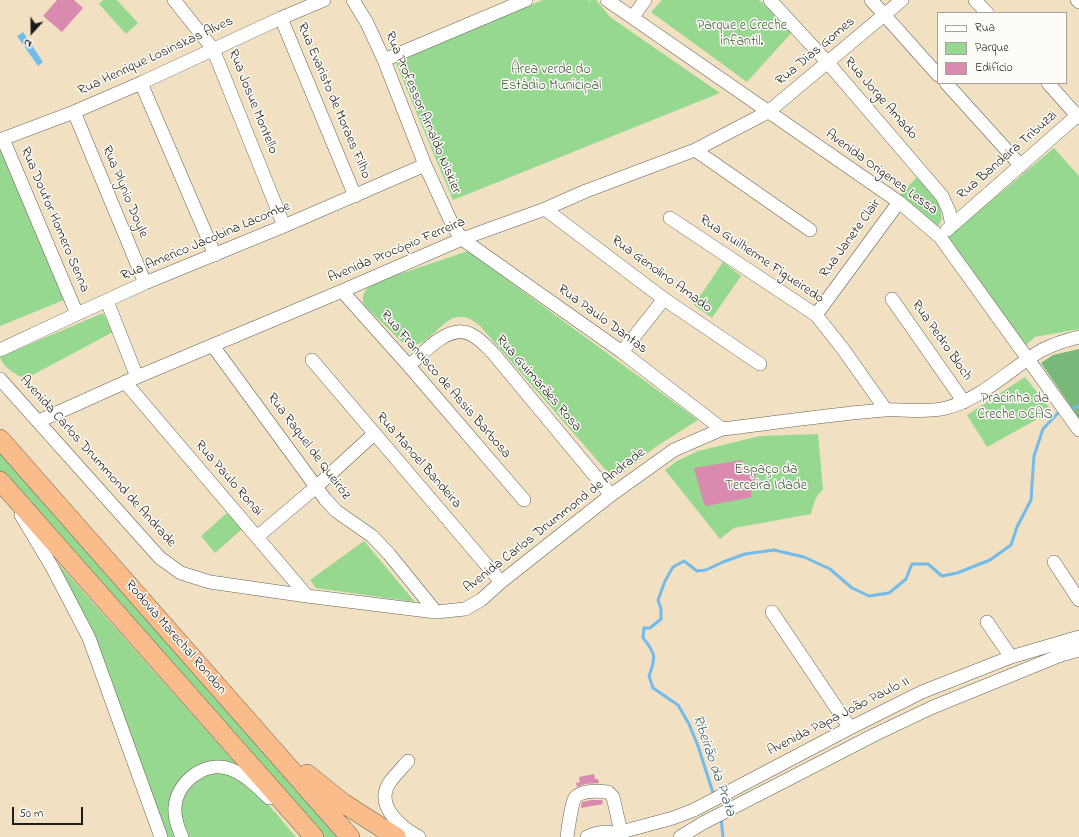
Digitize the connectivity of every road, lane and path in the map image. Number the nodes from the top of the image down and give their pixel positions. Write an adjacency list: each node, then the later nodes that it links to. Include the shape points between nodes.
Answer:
1 (174, 0): 15 (street, Rua Josue Montello)
2 (324, 0): 14 (street, Rua Henrique Losinskas Alves)
3 (353, 0): 16 (street, Rua Professor Arnaldo Niskier)
4 (526, 0): 16 (street)
5 (606, 0): 13 (street, Avenida Origenes Lessa)
6 (645, 0): 13 (street)
7 (770, 0): 17 (street, Rua Jorge Amado)
8 (871, 0): 12 (street)
9 (902, 0): 12 (street, Rua Dias Gomes)
10 (975, 0): 11 (street)
11 (986, 12)
12 (884, 15): 17 (street, Rua Dias Gomes); 18 (street)
13 (633, 17): 23 (street, Avenida Origenes Lessa)
14 (281, 18): 15 (street, Rua Henrique Losinskas Alves); 29 (street, Rua Evaristo de Moraes Filho)
15 (213, 49): 19 (street, Rua Henrique Losinskas Alves); 33 (street, Rua Josue Montello)
16 (384, 60): 27 (street, Rua Professor Arnaldo Niskier)
17 (828, 63): 23 (street, Rua Dias Gomes); 34 (street, Rua Jorge Amado, via 942,196)
18 (937, 73)
19 (141, 83): 22 (street, Rua Henrique Losinskas Alves); 38 (street)
20 (947, 84): 28 (street)
21 (1049, 84): 24 (street)
22 (74, 112): 25 (street, Rua Henrique Losinskas Alves); 39 (street, Rua Plynio Doyle)
23 (768, 112): 26 (street, Avenida Procópio Ferreira); 30 (street, Avenida Origenes Lessa)
24 (1078, 116): 28 (street, Rua Bandeira Tribuzzi)
25 (1, 140): 44 (street, Rua Doutor Homero Senna)
26 (695, 150): 31 (street, Avenida Procópio Ferreira); 35 (street)
27 (425, 165): 29 (street, Rua Americo Jacobina Lacombe); 37 (street, Rua Professor Arnaldo Niskier, via 453,226)
28 (1021, 166): 34 (street, Rua Bandeira Tribuzzi)
29 (355, 196): 33 (street, Rua Americo Jacobina Lacombe)
30 (899, 202): 36 (street, Avenida Origenes Lessa); 45 (street, Rua Janete Clair)
31 (545, 209): 37 (street, Avenida Procópio Ferreira); 41 (street, Rua Genolino Amado)
32 (670, 218): 45 (street, Rua Guilherme Figueiredo)
33 (284, 226): 38 (street, Rua Americo Jacobina Lacombe)
34 (952, 226): 36 (street, Rua Bandeira Tribuzzi)
35 (810, 230)
36 (940, 237): 50 (street, Avenida Origenes Lessa)
37 (462, 239): 40 (street, Avenida Procópio Ferreira); 49 (street, Rua Paulo Dantas)
38 (215, 255): 39 (street, Rua Americo Jacobina Lacombe)
39 (145, 283): 43 (street, Rua Americo Jacobina Lacombe)
40 (342, 291): 47 (street, Avenida Procópio Ferreira); 53 (street, Rua Francisco de Assis Barbosa)
41 (664, 299): 49 (street); 52 (street, Rua Genolino Amado)
42 (892, 299): 57 (street, Rua Pedro Bloch)
43 (107, 301): 44 (street, Rua Americo Jacobina Lacombe); 54 (street)
44 (77, 314): 48 (street, Rua Americo Jacobina Lacombe)
45 (816, 315): 58 (street, Rua Guilherme Figueiredo)
46 (1079, 337): 50 (street, Avenida Carlos Drummond de Andrade, via 1059,342)
47 (212, 346): 54 (street, Avenida Procópio Ferreira); 66 (street, Rua Raquel de Queiróz)
48 (0, 350)
49 (622, 352): 61 (street, Rua Paulo Dantas)
50 (1027, 359): 57 (street, Avenida Carlos Drummond de Andrade); 60 (street, Avenida Origenes Lessa)
51 (312, 360): 62 (street, Rua Manoel Bandeira)
52 (760, 364)
53 (409, 366): 67 (street, Rua Guimarães Rosa, via 446,334 460,331 472,334 493,353); 68 (street, Rua Francisco de Assis Barbosa)
54 (137, 377): 56 (street, Avenida Procópio Ferreira)
55 (0, 379): 59 (street, Avenida Carlos Drummond de Andrade)
56 (124, 382): 59 (street, Avenida Procópio Ferreira); 69 (street, Rua Paulo Ronai)
57 (964, 402): 58 (street, Avenida Carlos Drummond de Andrade, via 928,410)
58 (886, 410): 61 (street, Avenida Carlos Drummond de Andrade)
59 (39, 421): 72 (street, Avenida Carlos Drummond de Andrade, via 160,558 181,573 210,582)
60 (1076, 426)
61 (722, 429): 67 (street, Avenida Carlos Drummond de Andrade, via 674,450)
62 (374, 434): 66 (street); 71 (street, Rua Manoel Bandeira)
63 (0, 439): 80 (highway, Rodovia Marechal Rondon)
64 (0, 481): 87 (highway, Rodovia Marechal Rondon)
65 (0, 486): 84 (street, via 52,567 84,627)
66 (316, 487): 69 (street); 74 (street, Rua Raquel de Queiróz, via 336,511 372,536)
67 (611, 495): 71 (street, Avenida Carlos Drummond de Andrade)
68 (524, 500)
69 (257, 537): 72 (street, Rua Paulo Ronai)
70 (1054, 562): 73 (street)
71 (501, 582): 74 (street, Avenida Carlos Drummond de Andrade, via 481,600 465,609)
72 (307, 596): 74 (street, Avenida Carlos Drummond de Andrade)
73 (1079, 600)
74 (436, 612)
75 (772, 612): 81 (street)
76 (987, 622): 79 (street)
77 (1079, 637): 79 (street, Avenida Papa João Paulo II)
78 (1079, 650): 93 (street, via 933,707 703,822)
79 (1011, 657): 81 (street, Avenida Papa João Paulo II, via 922,692)
80 (226, 697): 88 (highway, Rodovia Marechal Rondon); 89 (highway, via 329,792)
81 (850, 728): 83 (street, Avenida Papa João Paulo II, via 694,810)
82 (408, 761): 90 (street, via 389,783 384,796 386,806 395,819 410,833)
83 (621, 835): 91 (street, via 613,797 608,792 580,794 574,799); 92 (street, via 598,832)
84 (161, 837)
85 (182, 837): 86 (street, via 176,820 178,795 193,776 204,770 216,768 229,769 242,775)
86 (310, 837)
87 (314, 837)
88 (350, 837)
89 (396, 837)
90 (419, 837)
91 (567, 837)
92 (585, 837)
93 (680, 837)

